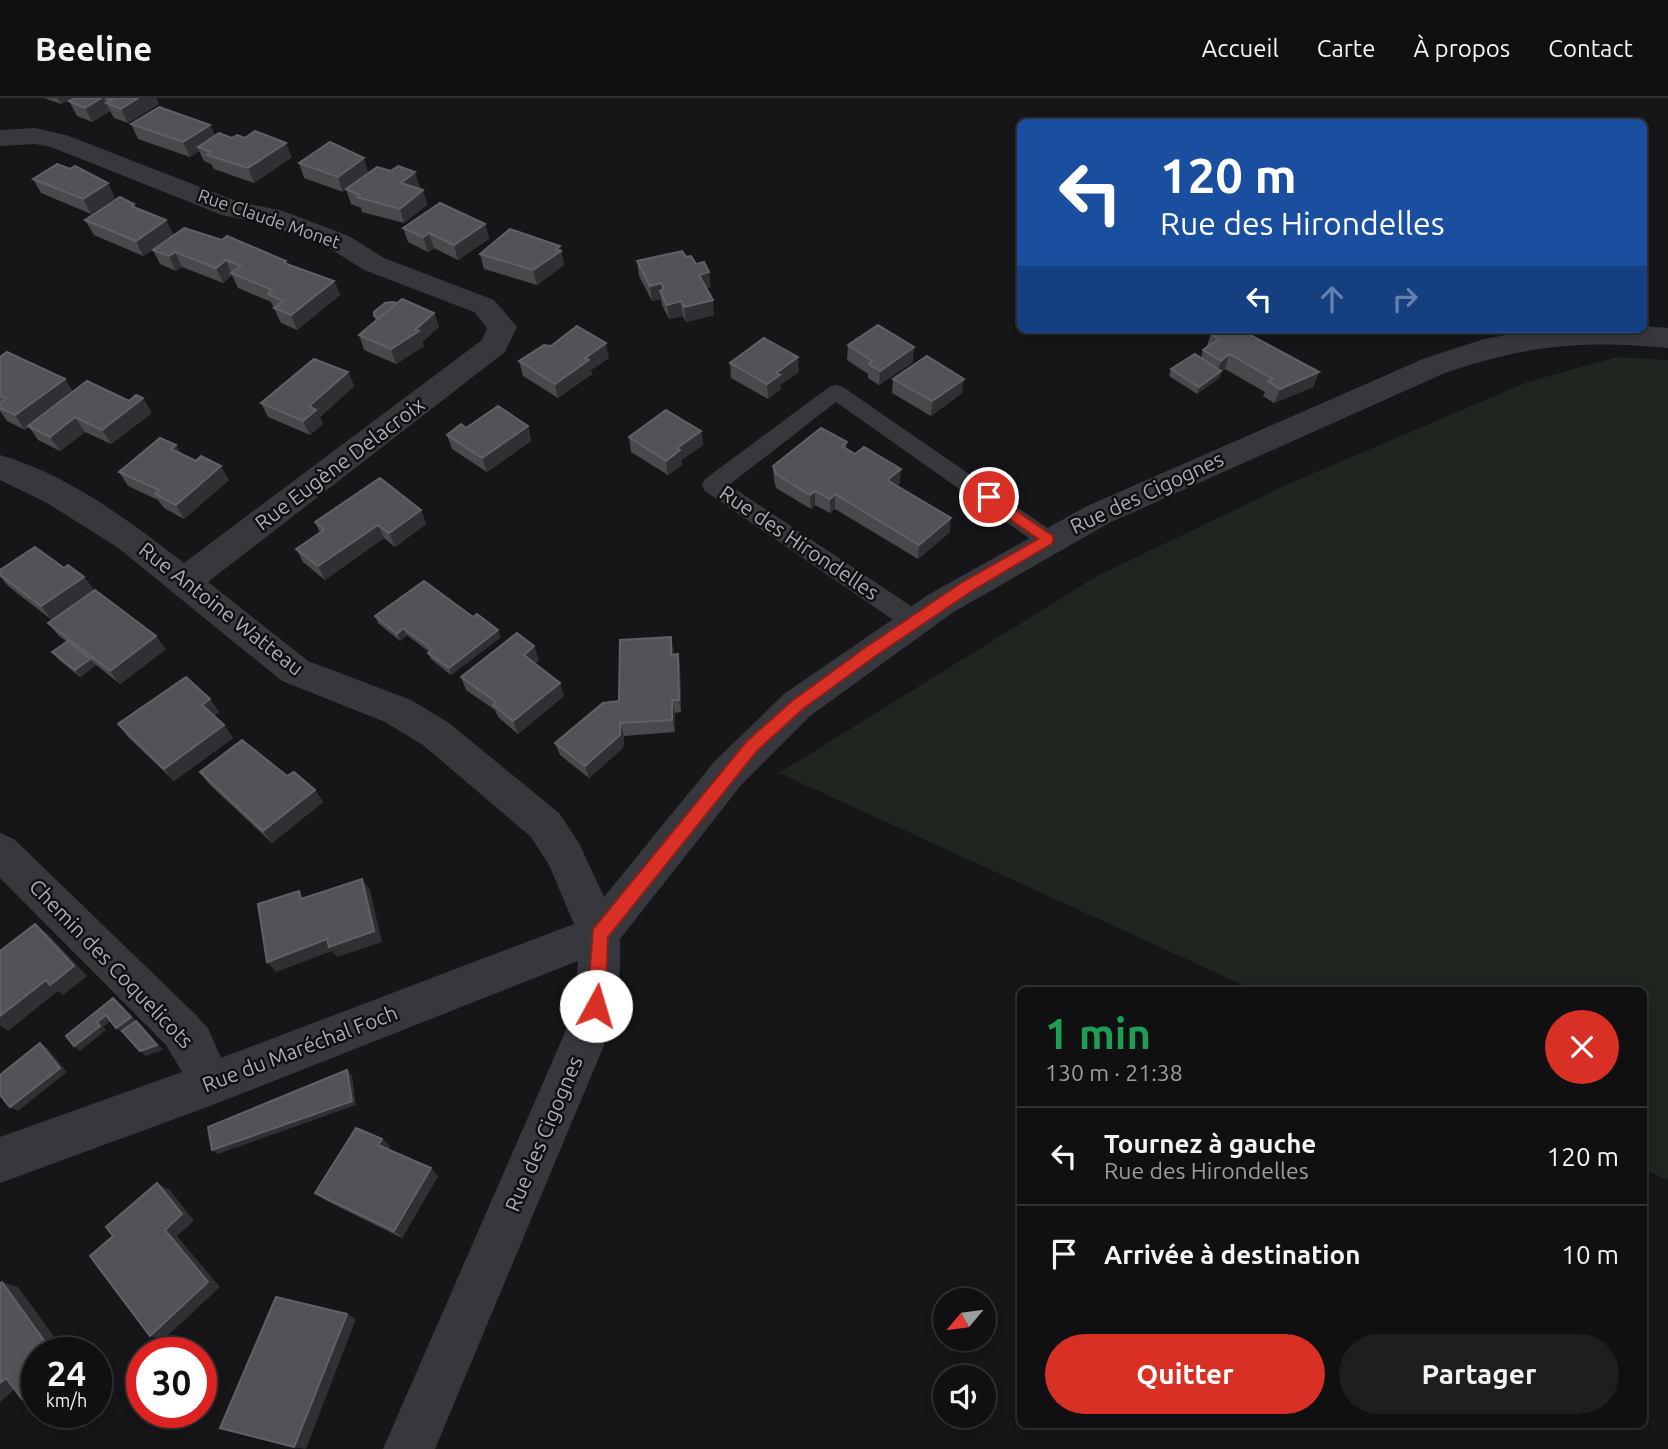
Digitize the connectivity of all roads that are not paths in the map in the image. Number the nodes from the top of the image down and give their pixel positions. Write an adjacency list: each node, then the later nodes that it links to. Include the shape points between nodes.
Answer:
1 (2, 137): 3 (street, Rue Claude Monet, via 57,140 232,209 273,217 339,242 374,264 484,306 502,327)
2 (1668, 338): 5 (street, Rue des Cigognes, via 1563,334 1462,356 1410,375)
3 (494, 345): 6 (street, Rue Eugène Delacroix)
4 (0, 466): 6 (street, Rue Antoine Watteau, via 106,522)
5 (1048, 540): 7 (street, Rue des Cigognes); 7 (lane, Rue des Hirondelles, via 836,392 713,485)
6 (185, 581): 9 (street, Rue Antoine Watteau, via 295,671 415,719 534,814 565,855)
7 (914, 621): 9 (street, Rue des Cigognes, via 826,682 758,739)
8 (0, 851): 10 (street, Chemin des Coquelicots, via 181,1030)
9 (599, 934): 10 (street, Rue du Maréchal Foch); 12 (street, Rue des Cigognes, via 600,977 585,1038)
10 (210, 1084): 11 (street, Rue du Maréchal Foch)
11 (0, 1160)
12 (409, 1449)

